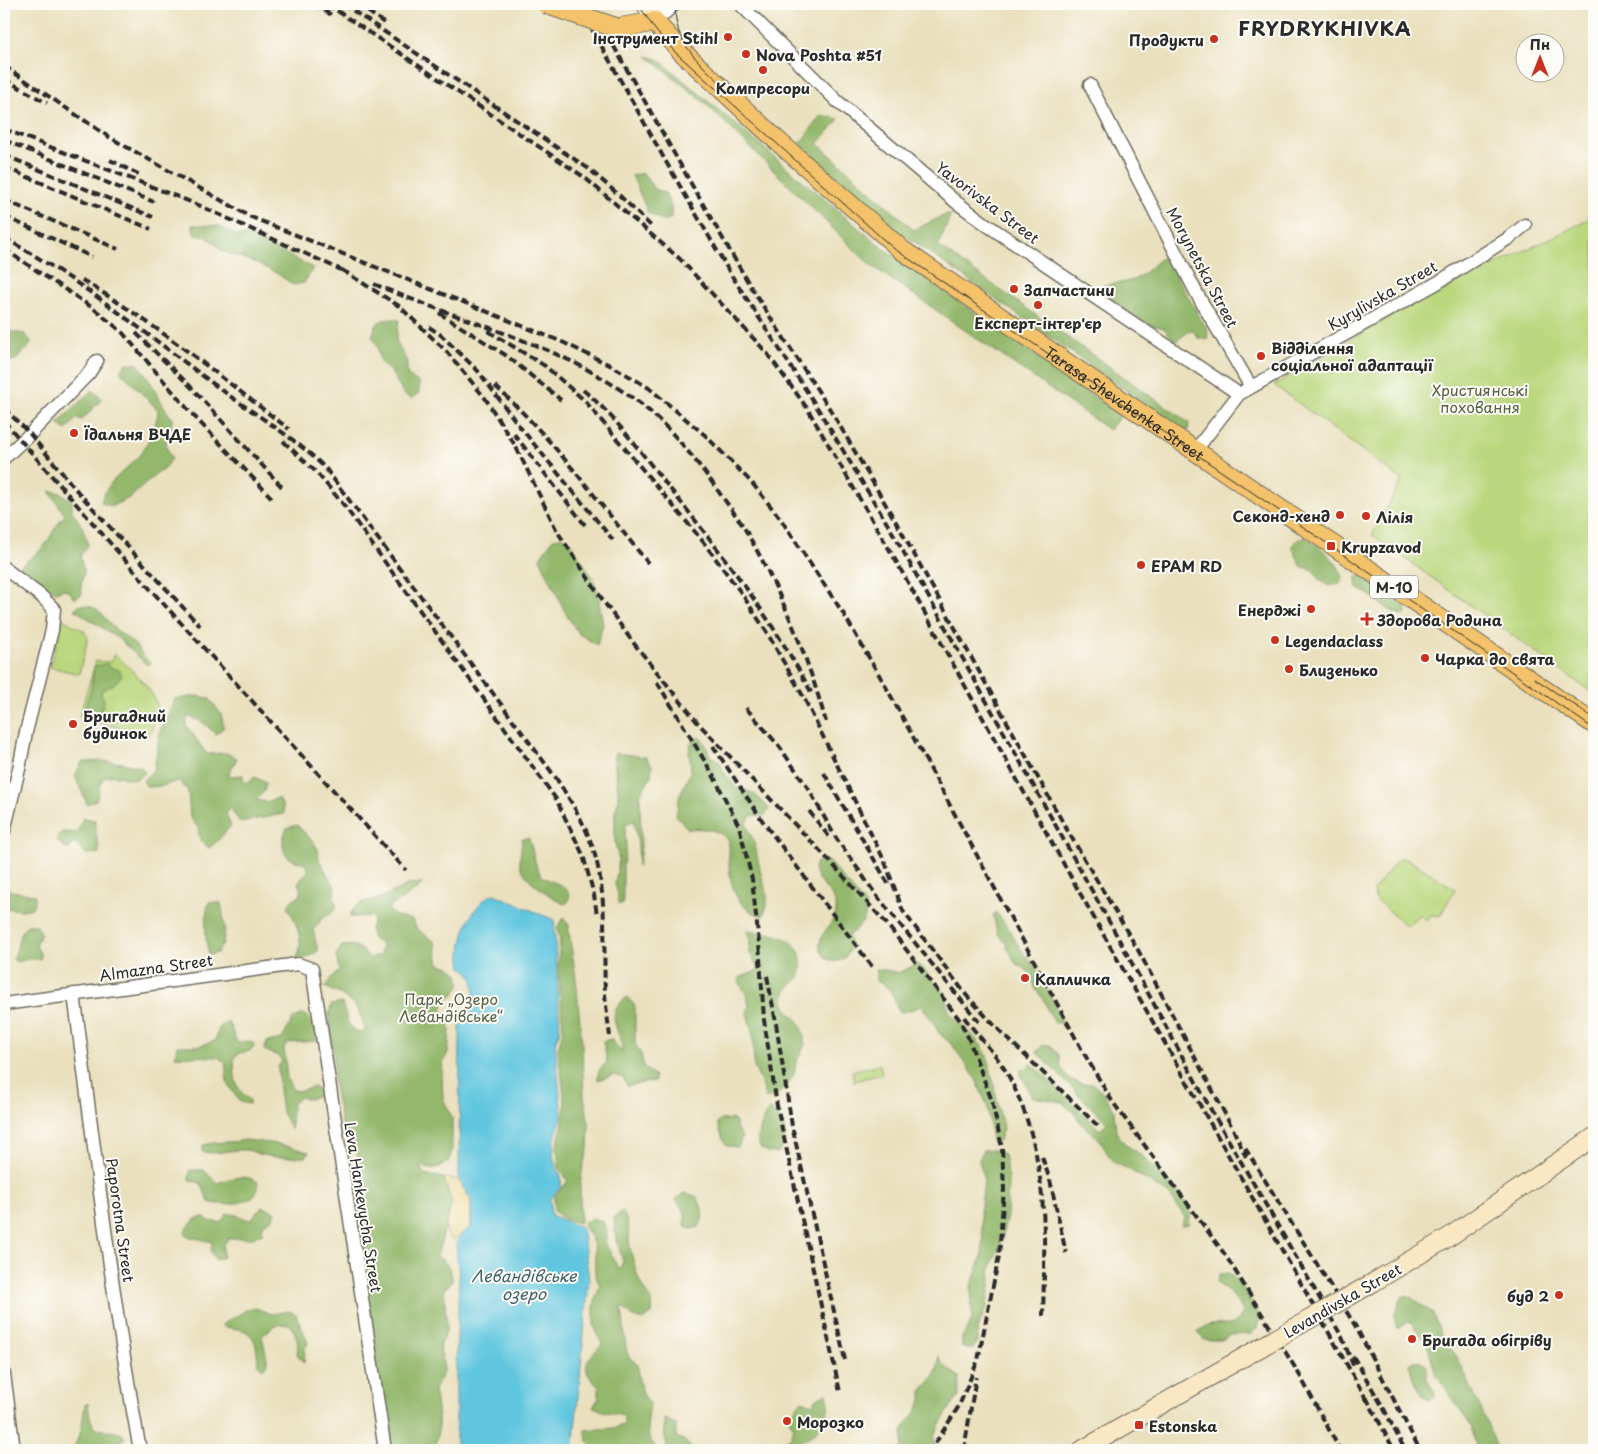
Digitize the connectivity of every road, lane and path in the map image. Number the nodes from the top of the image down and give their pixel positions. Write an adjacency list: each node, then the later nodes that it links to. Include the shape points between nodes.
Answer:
1 (546, 4): 5 (main road, bridge, via 617,28)
2 (646, 4): 5 (main road)
3 (675, 4): 5 (street)
4 (742, 6): 10 (street, Yavorivska Street, via 837,102 956,202)
5 (655, 22): 11 (main road, Tarasa Shevchenka Street / М-10, via 681,51 782,145 902,250)
6 (1090, 85): 9 (street, Morynetska Street, via 1197,294)
7 (1525, 225): 9 (street, Kyrylivska Street, via 1437,283)
8 (97, 360): 12 (street, via 89,373)
9 (1251, 387): 10 (street)
10 (1239, 394): 11 (street)
11 (1195, 451): 14 (main road, Tarasa Shevchenka Street / М-10)
12 (4, 458)
13 (4, 568): 15 (street, via 54,609 52,630)
14 (1594, 724)
15 (4, 831)
16 (312, 969): 17 (street, Almazna Street, via 298,964); 23 (street, Leva Hankevycha Street)
17 (74, 994): 18 (street, Almazna Street); 22 (street, Paporotna Street)
18 (4, 1004)
19 (1594, 1137): 24 (main road, Levandivska Street, bridge, via 1449,1237)
20 (4, 1374): 21 (street)
21 (14, 1450)
22 (140, 1450)
23 (385, 1450)
24 (1082, 1450)

